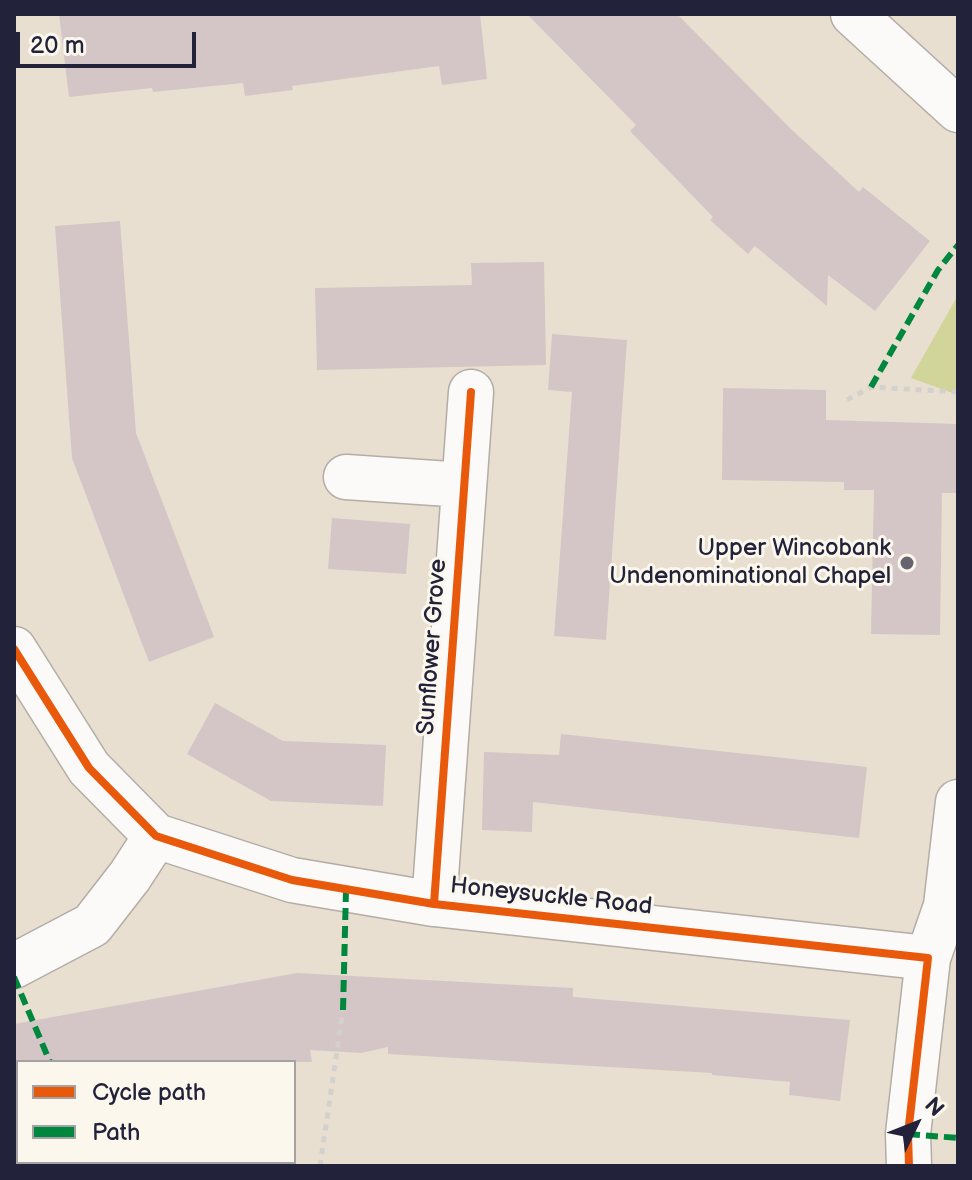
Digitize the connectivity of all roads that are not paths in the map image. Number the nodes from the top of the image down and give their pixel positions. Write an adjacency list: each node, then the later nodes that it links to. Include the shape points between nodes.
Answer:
1 (853, 14): 2 (street)
2 (958, 110)
3 (471, 392): 5 (street, Sunflower Grove)
4 (346, 477): 5 (street)
5 (464, 485): 9 (street, Sunflower Grove)
6 (14, 649): 8 (street, Honeysuckle Road, via 89,768)
7 (958, 802): 10 (street, via 946,906)
8 (156, 836): 9 (street, Honeysuckle Road, via 292,880); 11 (street, via 92,925)
9 (434, 904): 10 (street, Honeysuckle Road)
10 (928, 958): 12 (street)
11 (14, 966)
12 (909, 1166)

